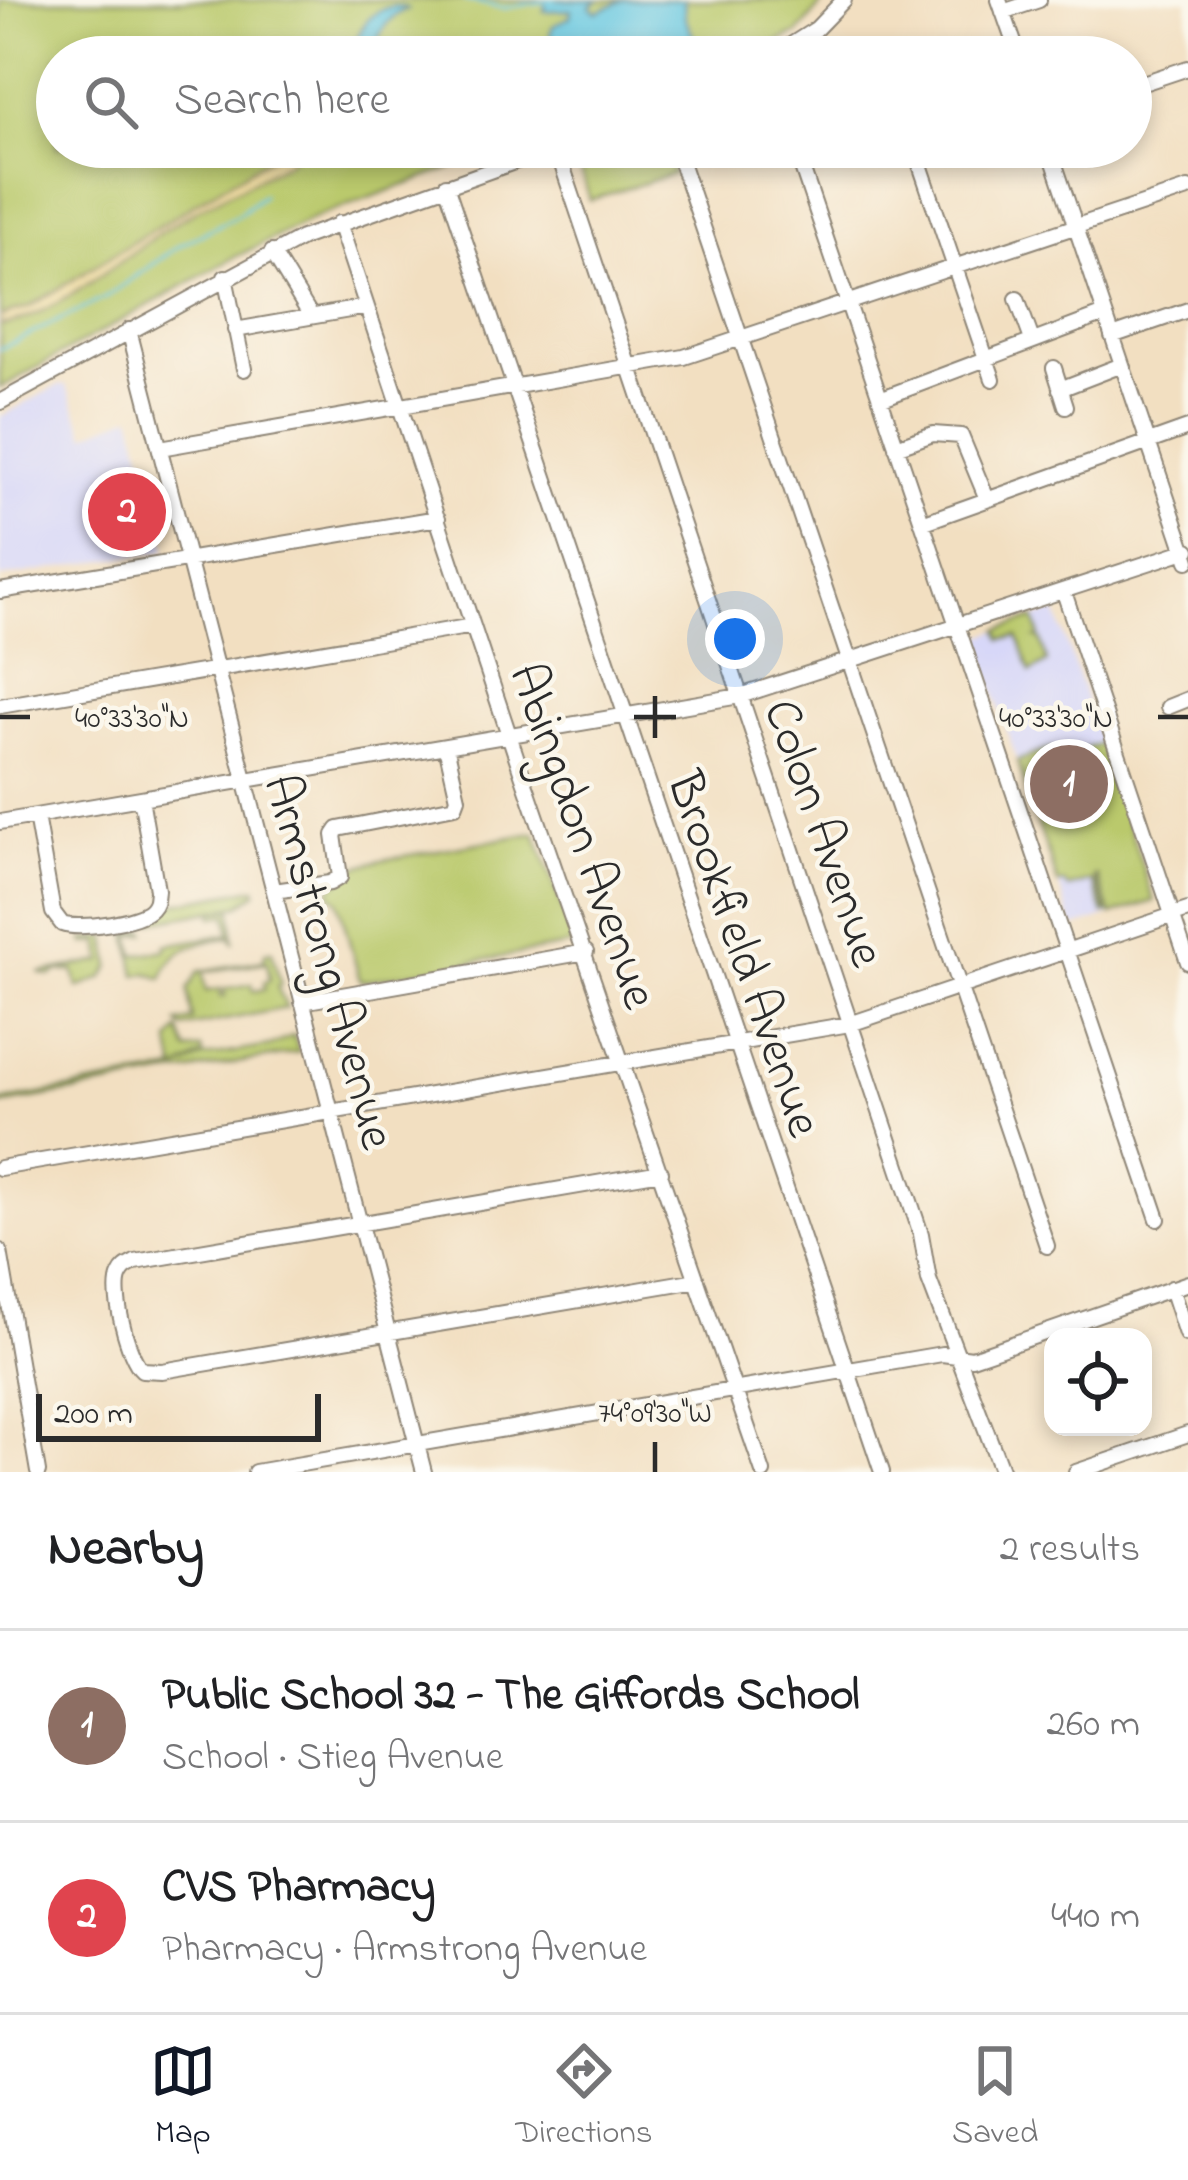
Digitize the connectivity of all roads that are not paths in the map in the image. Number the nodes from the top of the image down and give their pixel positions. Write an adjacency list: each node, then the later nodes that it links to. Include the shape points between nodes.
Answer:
1 (844, 0): 4 (street)
2 (1039, 0): 3 (street)
3 (1001, 6): 5 (street)
4 (807, 36)
5 (1011, 36)
6 (1188, 68): 7 (street)
7 (1152, 80)
8 (495, 168): 14 (street)
9 (563, 168): 34 (street, Colon Avenue)
10 (683, 168): 30 (street)
11 (803, 168): 22 (street)
12 (921, 168): 19 (street)
13 (1056, 168): 17 (street)
14 (446, 185): 16 (street); 38 (street, Brookfield Avenue)
15 (1188, 189): 17 (street)
16 (339, 224): 18 (street); 23 (street, Abingdon Avenue)
17 (1076, 227): 19 (street); 25 (street)
18 (272, 252): 20 (street); 26 (street)
19 (955, 268): 22 (street); 32 (street)
20 (225, 277): 27 (street); 28 (street)
21 (1017, 299): 31 (street)
22 (849, 303): 30 (street); 40 (street)
23 (367, 307): 26 (street); 42 (street, Abingdon Avenue)
24 (1188, 310): 29 (street)
25 (1105, 314): 29 (street); 31 (street)
26 (311, 316): 28 (street)
27 (129, 330): 41 (street); 47 (street, Armstrong Avenue)
28 (236, 330): 36 (street)
29 (1112, 335): 33 (street)
30 (741, 340): 34 (street); 57 (street)
31 (1032, 340): 32 (street)
32 (986, 358): 37 (street); 40 (street)
33 (1123, 365): 39 (street); 45 (street)
34 (631, 368): 38 (street); 59 (street, Colon Avenue)
35 (1054, 368): 39 (street)
36 (244, 369)
37 (993, 379)
38 (517, 387): 42 (street); 63 (street, Brookfield Avenue)
39 (1060, 388): 43 (street)
40 (880, 399): 46 (street)
41 (0, 402)
42 (400, 406): 47 (street); 49 (street, Abingdon Avenue)
43 (1066, 406)
44 (1188, 428): 45 (street)
45 (1148, 442): 48 (street); 51 (street)
46 (896, 447): 48 (street, via 934,434 962,436); 50 (street)
47 (160, 448): 52 (street, Armstrong Avenue)
48 (987, 499): 50 (street)
49 (438, 518): 52 (street); 55 (street, Abingdon Avenue)
50 (922, 524): 56 (street)
51 (1187, 554): 54 (street)
52 (186, 560): 53 (street); 58 (street, Armstrong Avenue)
53 (0, 591)
54 (1064, 592): 56 (street); 71 (street)
55 (472, 626): 58 (street); 64 (street, Abingdon Avenue)
56 (957, 628): 57 (street); 73 (street)
57 (850, 663): 59 (street); 75 (street)
58 (216, 669): 61 (street); 66 (street, Armstrong Avenue)
59 (740, 696): 63 (street); 77 (street, Colon Avenue)
60 (1188, 699): 62 (street)
61 (0, 706)
62 (1168, 707)
63 (626, 715): 64 (street); 78 (street, Brookfield Avenue)
64 (509, 735): 65 (street); 72 (street, Abingdon Avenue)
65 (446, 746): 66 (street); 70 (street, via 457,804 338,830 340,877)
66 (245, 781): 67 (street); 70 (street, Armstrong Avenue)
67 (141, 798): 68 (street); 68 (street, via 154,905 142,916 81,927 62,924 52,912)
68 (36, 816): 69 (street)
69 (0, 822)
70 (274, 892): 76 (street, Armstrong Avenue)
71 (1180, 913): 73 (street); 74 (street)
72 (586, 952): 76 (street); 79 (street, Abingdon Avenue)
73 (1066, 952): 75 (street); 83 (street)
74 (1188, 962)
75 (959, 987): 77 (street); 85 (street)
76 (302, 1002): 80 (street, Armstrong Avenue)
77 (850, 1024): 78 (street); 92 (street, Colon Avenue)
78 (736, 1044): 79 (street); 93 (street, Brookfield Avenue)
79 (623, 1062): 80 (street); 82 (street, Abingdon Avenue)
80 (331, 1112): 81 (street); 84 (street, Armstrong Avenue)
81 (0, 1168)
82 (661, 1172): 84 (street); 87 (street, Abingdon Avenue)
83 (1158, 1219)
84 (359, 1223): 90 (street, Armstrong Avenue); 90 (street, via 130,1264 118,1282 129,1352 136,1366 154,1372)
85 (1047, 1246)
86 (0, 1251): 98 (street)
87 (697, 1280): 90 (street); 94 (street, Abingdon Avenue)
88 (1188, 1283): 89 (street)
89 (1171, 1288): 91 (street); 92 (street, via 972,1358)
90 (388, 1333): 96 (street, Armstrong Avenue)
91 (1186, 1334)
92 (956, 1355): 93 (street); 103 (street, Colon Avenue)
93 (847, 1371): 94 (street); 102 (street, Brookfield Avenue)
94 (734, 1390): 96 (street); 101 (street, Abingdon Avenue)
95 (1188, 1434): 104 (street)
96 (417, 1444): 97 (street); 100 (street, Armstrong Avenue)
97 (304, 1468): 99 (street)
98 (38, 1472)
99 (255, 1472)
100 (424, 1472)
101 (763, 1472)
102 (882, 1472)
103 (1002, 1472)
104 (1076, 1472)

